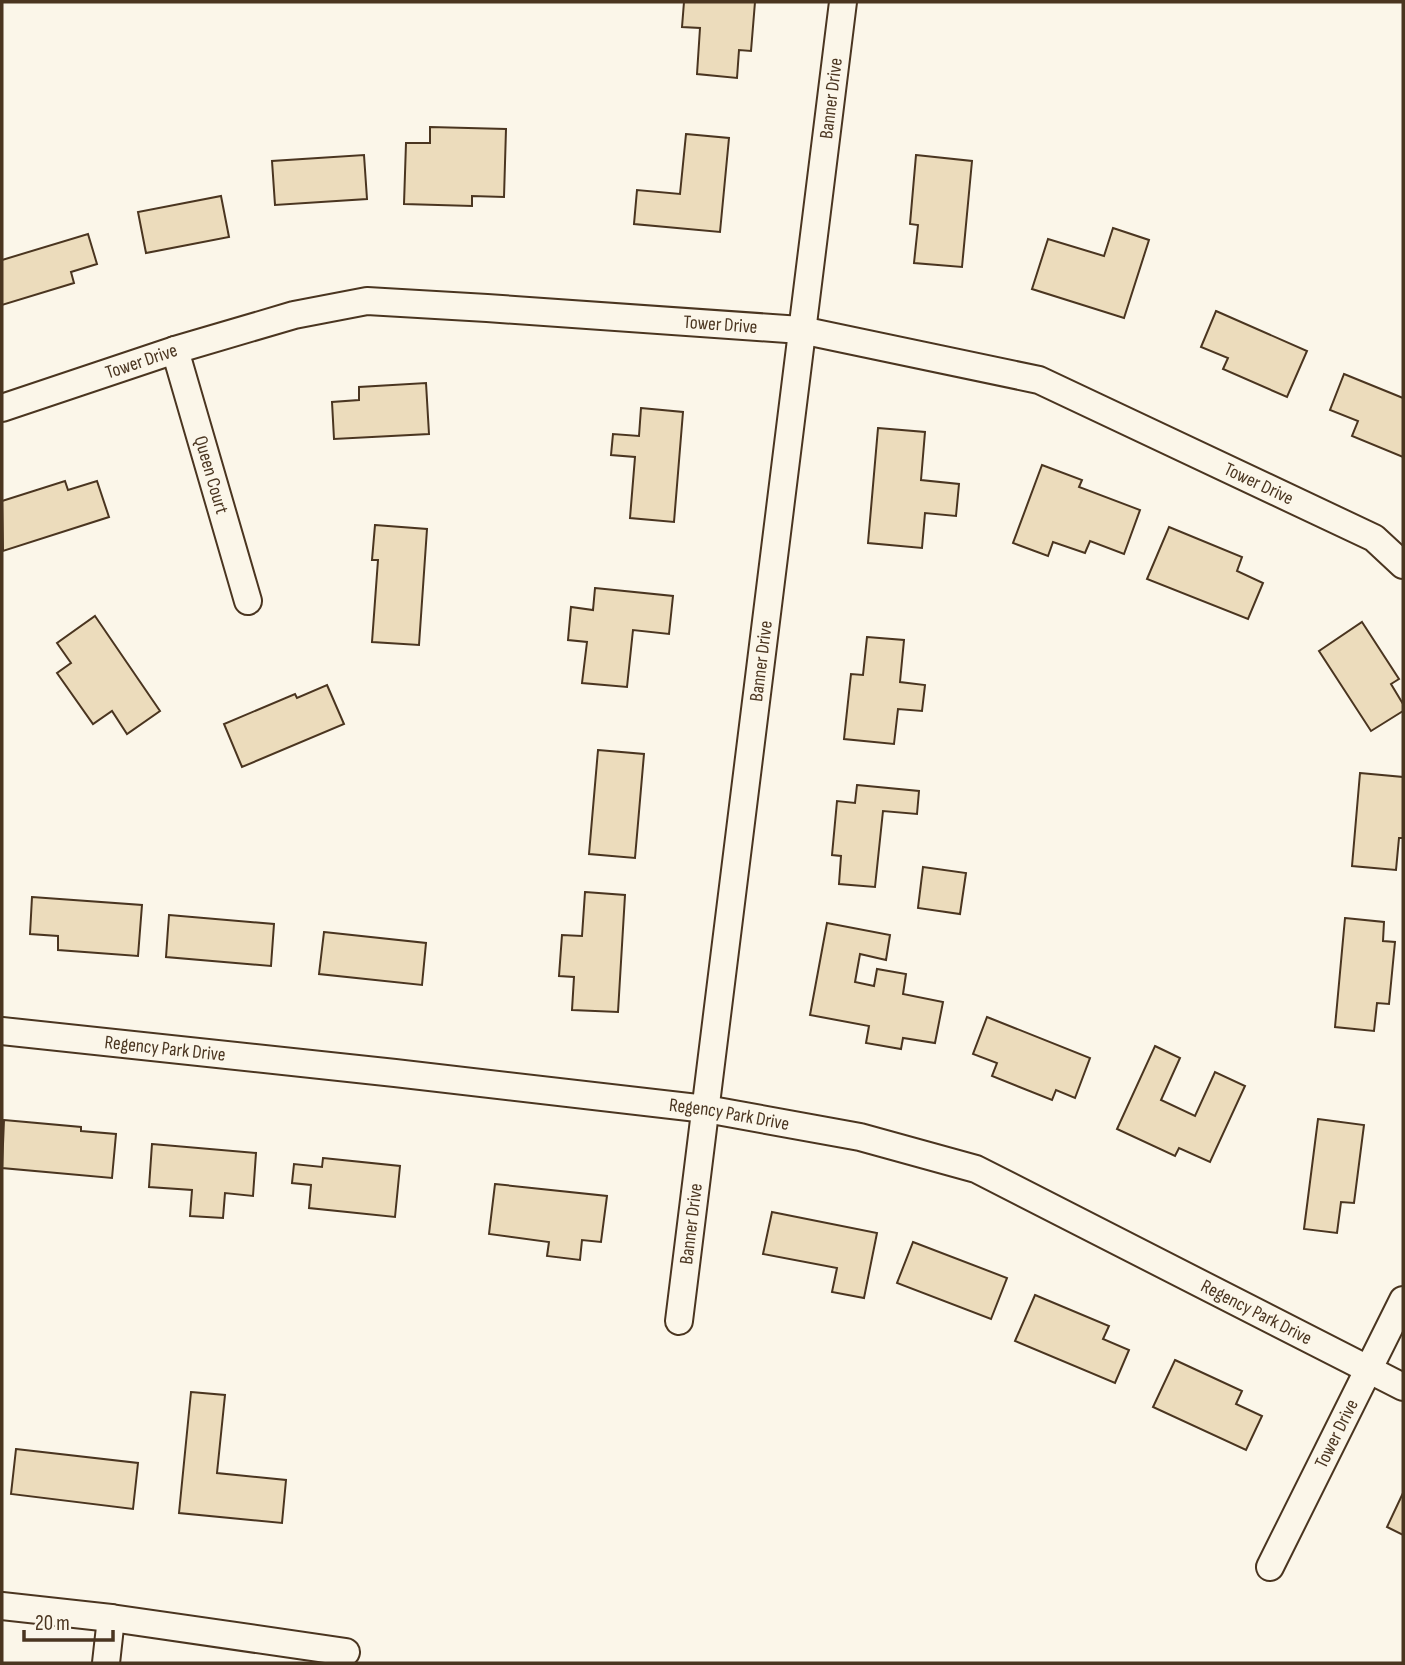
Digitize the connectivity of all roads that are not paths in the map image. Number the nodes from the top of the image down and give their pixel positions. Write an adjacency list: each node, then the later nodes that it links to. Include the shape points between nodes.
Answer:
1 (842, 2): 2 (street, Banner Drive)
2 (801, 330): 3 (street, Tower Drive, via 367,301 294,315); 5 (street, Tower Drive, via 1039,380 1374,538); 8 (street, Banner Drive)
3 (175, 350): 4 (street, Tower Drive); 6 (street, Queen Court)
4 (2, 408)
5 (1403, 565)
6 (248, 601)
7 (2, 1031): 8 (street, Regency Park Drive)
8 (706, 1109): 10 (street, Banner Drive); 11 (street, Regency Park Drive, via 860,1137 976,1169)
9 (1403, 1300): 11 (street, Tower Drive)
10 (679, 1321)
11 (1369, 1369): 12 (street, Regency Park Drive); 13 (street, Tower Drive)
12 (1403, 1387)
13 (1270, 1567)
14 (2, 1606): 15 (street)
15 (111, 1618): 16 (street); 17 (street)
16 (346, 1652)
17 (106, 1663)

